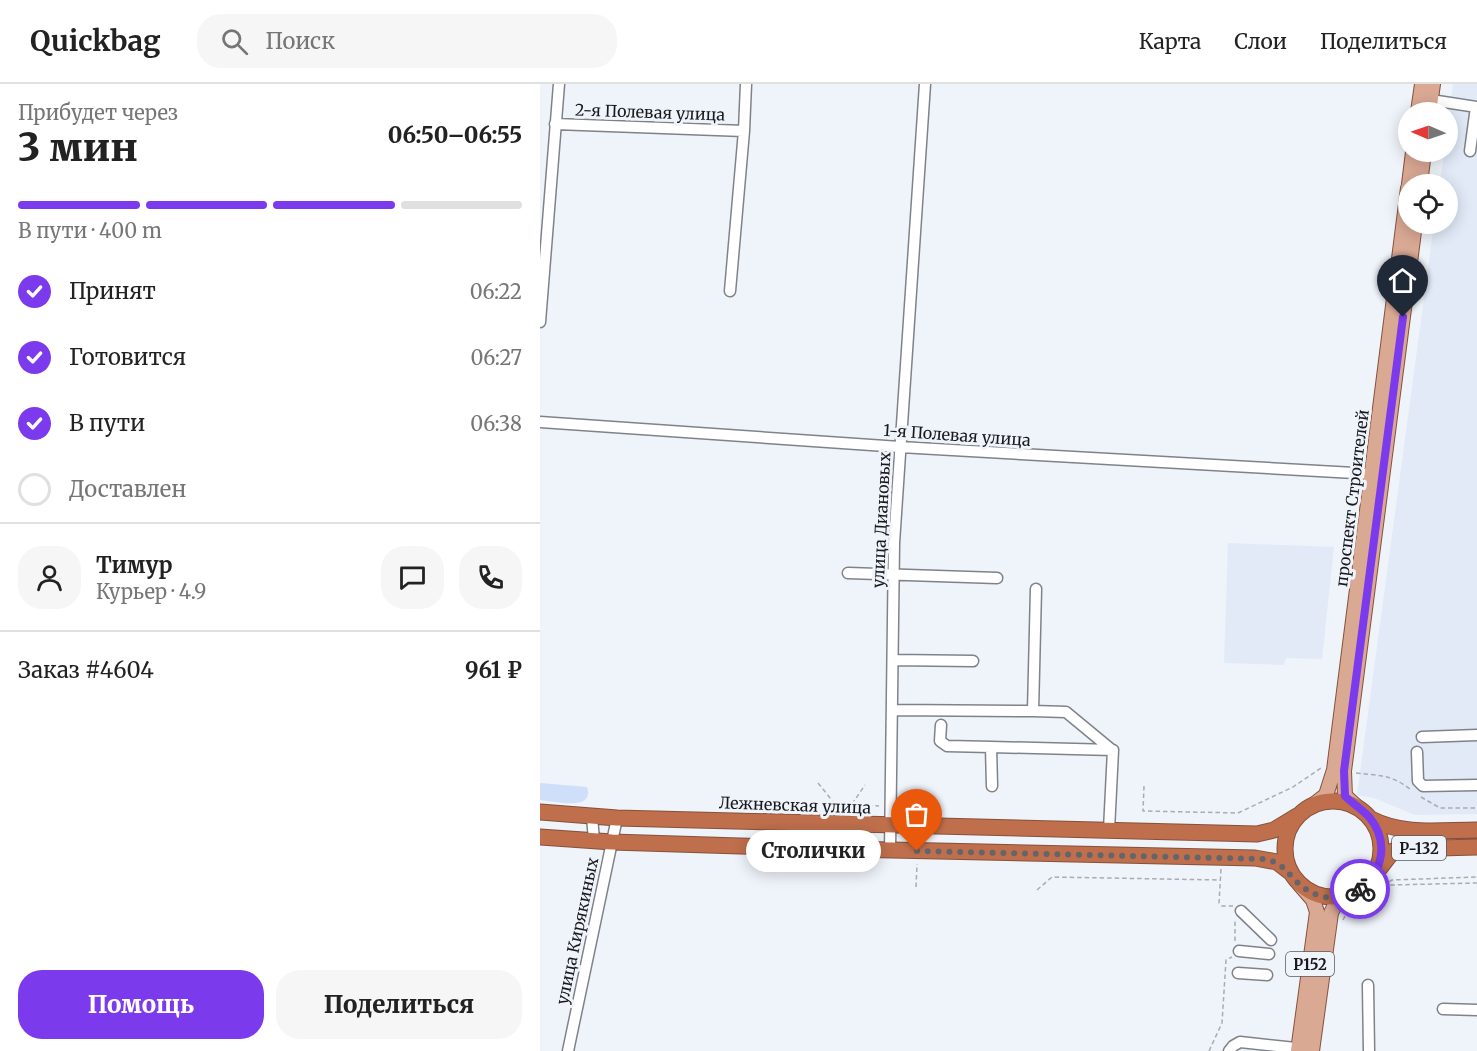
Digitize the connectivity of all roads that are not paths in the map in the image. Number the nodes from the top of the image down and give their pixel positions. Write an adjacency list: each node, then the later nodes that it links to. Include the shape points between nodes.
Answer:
1 (559, 84): 10 (street)
2 (746, 84): 11 (street)
3 (926, 84): 18 (street, улица Диановых)
4 (1422, 84): 6 (main road)
5 (1433, 84): 7 (main road)
6 (1419, 102)
7 (1431, 102)
8 (1458, 107): 9 (street)
9 (1477, 107): 12 (street)
10 (555, 124): 11 (street, 2-я Полевая улица); 16 (street)
11 (744, 131): 15 (street)
12 (1473, 144)
13 (1404, 234): 19 (main road, проспект Строителей)
14 (1413, 234): 19 (main road, проспект Строителей)
15 (730, 291)
16 (540, 322)
17 (540, 422): 18 (street, 1-я Полевая улица)
18 (900, 447): 19 (street, 1-я Полевая улица); 21 (street, улица Диановых)
19 (1377, 474): 36 (main road, проспект Строителей, via 1333,777 1326,795); 37 (main road, проспект Строителей, via 1344,771 1345,796)
20 (848, 573): 21 (street)
21 (894, 574): 22 (street); 24 (street, улица Диановых)
22 (998, 578)
23 (1036, 589): 27 (street)
24 (893, 660): 25 (street); 26 (street, улица Диановых)
25 (973, 661)
26 (893, 710): 27 (street); 43 (street, улица Диановых)
27 (1033, 711): 32 (street, via 1066,712)
28 (941, 724): 31 (street, via 940,741 947,746)
29 (1477, 735): 30 (street)
30 (1422, 737)
31 (991, 747): 32 (street); 35 (street)
32 (1113, 750): 44 (street)
33 (1417, 753): 34 (street, via 1418,781 1423,786)
34 (1477, 785)
35 (992, 786)
36 (1313, 805): 37 (highway, via 1333,801); 40 (highway)
37 (1357, 807): 42 (highway)
38 (540, 812): 39 (highway, Лежневская улица)
39 (592, 816): 41 (highway, Лежневская улица); 47 (street)
40 (1297, 816): 44 (highway, Лежневская улица, via 1262,834); 51 (highway, via 1285,843)
41 (617, 818): 43 (highway, Лежневская улица); 48 (street, улица Кирякиных)
42 (1371, 819): 45 (highway, Р-132, via 1407,831); 52 (highway, via 1381,845)
43 (891, 825): 44 (highway, Лежневская улица); 50 (street, улица Диановых)
44 (1109, 830)
45 (1477, 830)
46 (540, 837): 47 (highway)
47 (594, 841): 48 (highway)
48 (612, 842): 50 (highway); 65 (street, улица Кирякиных)
49 (1477, 848): 52 (highway, Р-132, via 1400,849 1393,851)
50 (890, 850): 51 (highway, via 1255,858 1273,861)
51 (1290, 872): 53 (highway)
52 (1376, 873): 54 (highway)
53 (1300, 885): 54 (highway, via 1318,896); 64 (main road, Р152, via 1313,900 1317,912)
54 (1349, 902): 64 (main road, Р152, via 1336,903 1331,913)
55 (1236, 909): 56 (street)
56 (1271, 939)
57 (1235, 950): 58 (street)
58 (1269, 954)
59 (1238, 973): 60 (street)
60 (1267, 975)
61 (1368, 985): 67 (street)
62 (1443, 1009): 63 (street)
63 (1477, 1010)
64 (1305, 1050): 66 (street, via 1240,1042)
65 (568, 1051)
66 (1229, 1051)
67 (1369, 1051)

